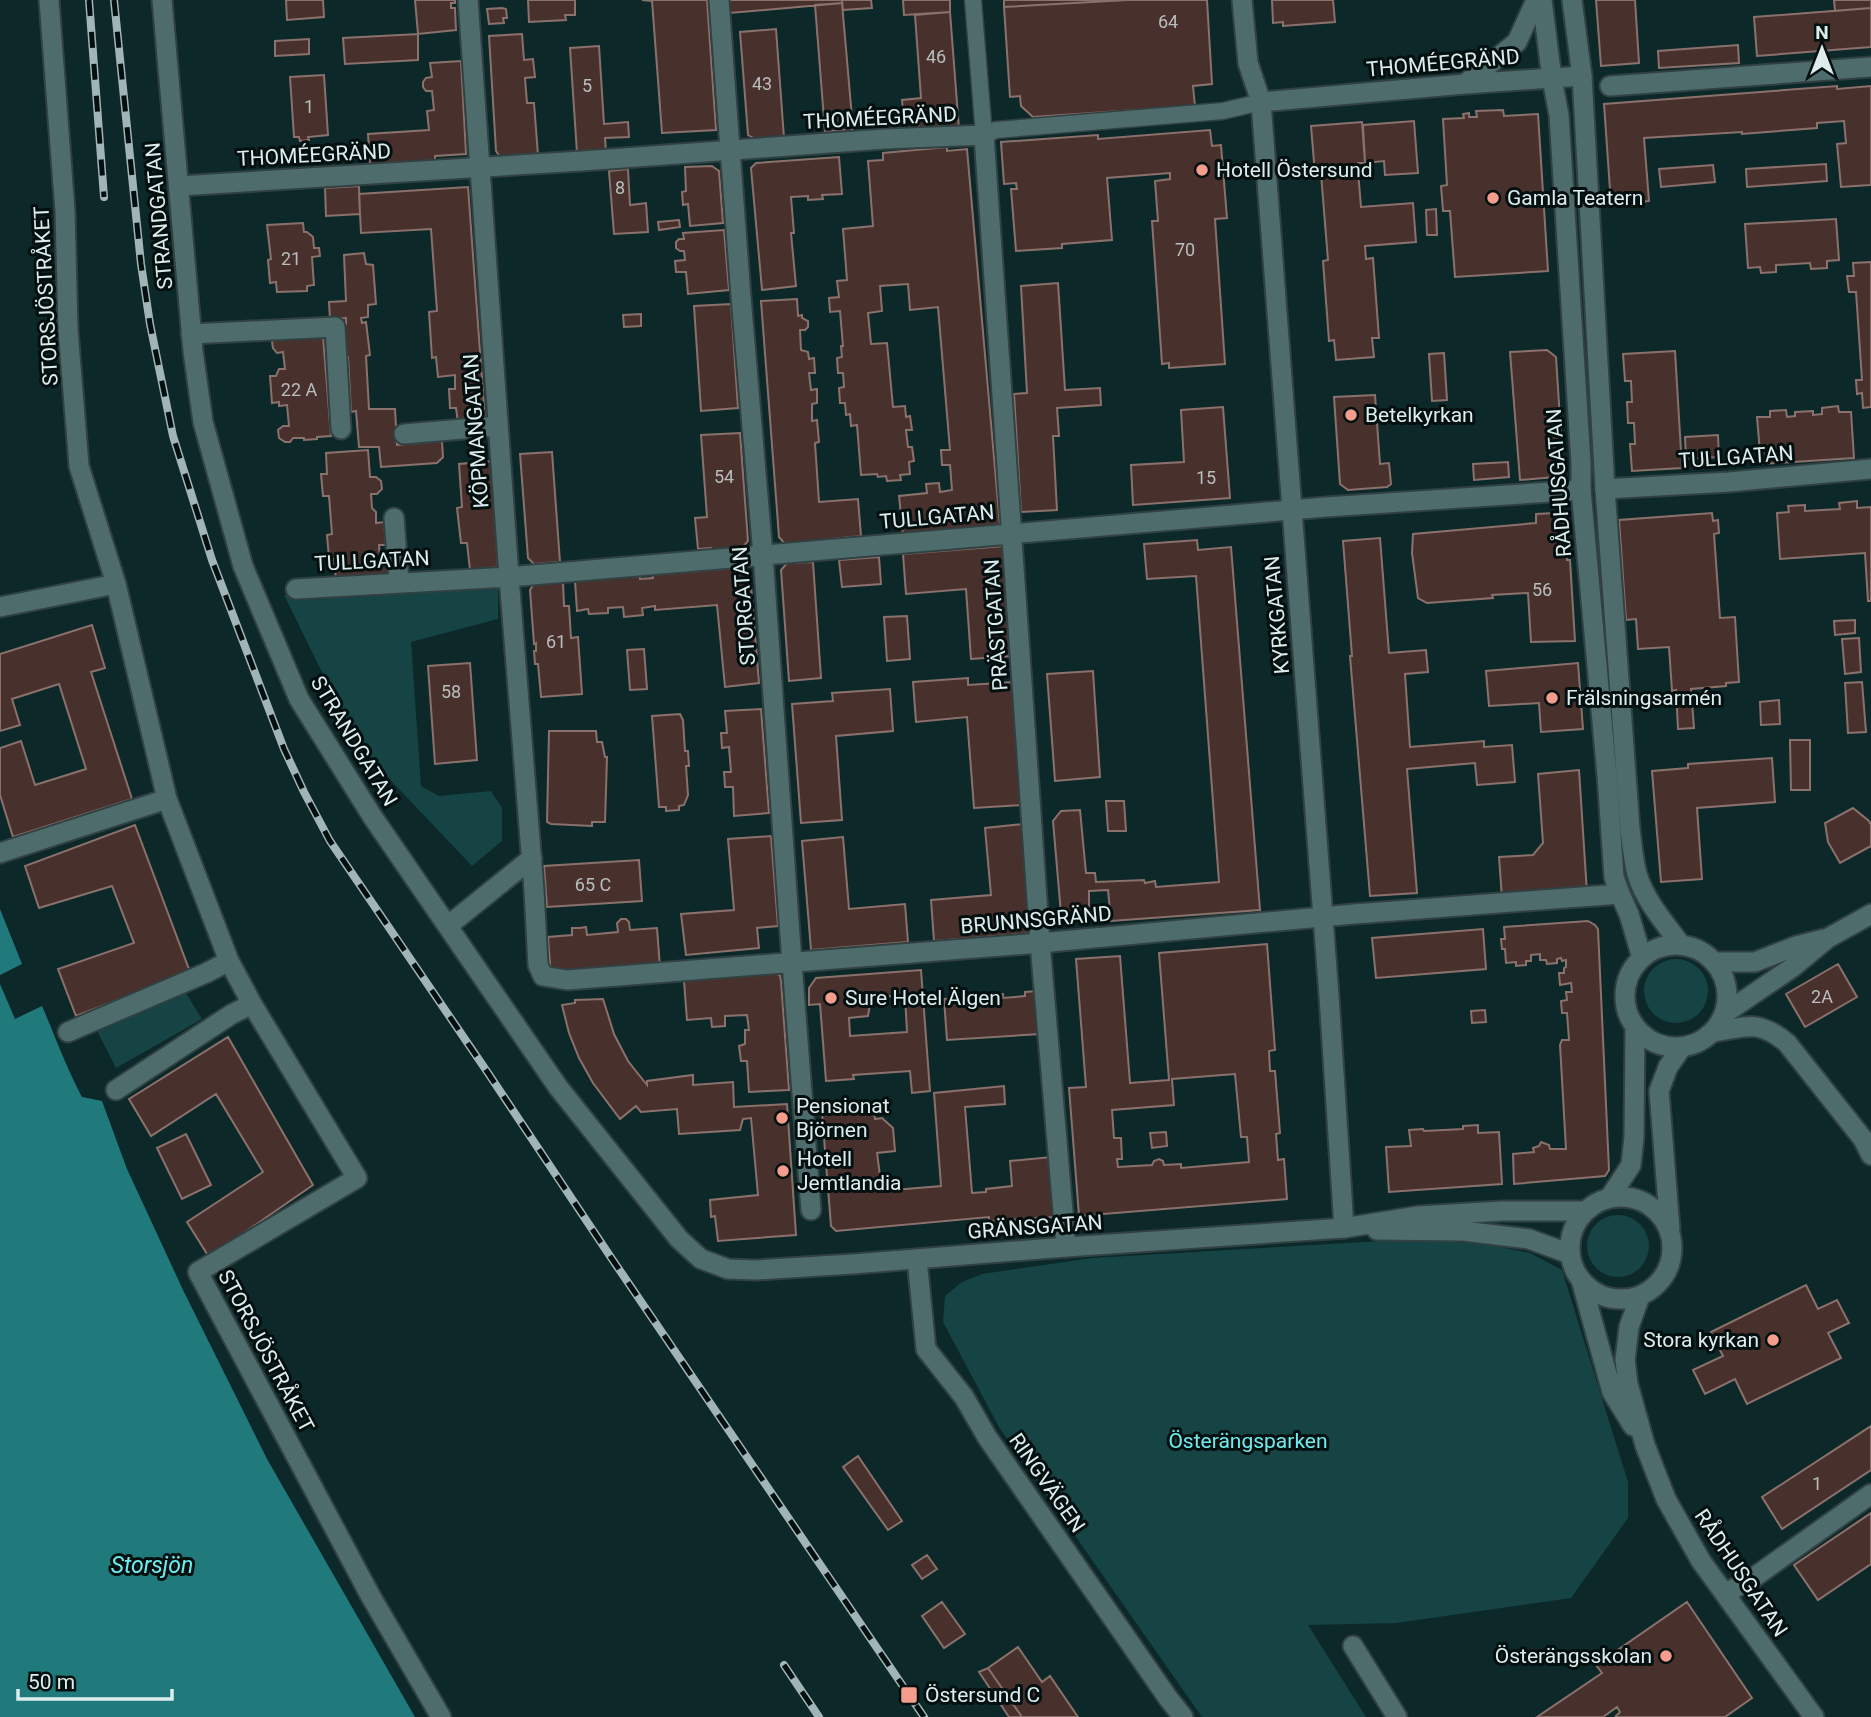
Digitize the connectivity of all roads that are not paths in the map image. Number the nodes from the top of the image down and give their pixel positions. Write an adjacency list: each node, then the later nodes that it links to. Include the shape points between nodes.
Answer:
1 (49, 0): 33 (street, STORSJÖSTRÅKET, via 79,467)
2 (162, 0): 19 (street, STRANDGATAN)
3 (468, 0): 18 (street, KÖPMANGATAN)
4 (719, 0): 17 (street, STORGATAN)
5 (973, 0): 16 (street, PRÄSTGATAN)
6 (1242, 0): 15 (street, KYRKGATAN, via 1248,63)
7 (1536, 0): 13 (street, via 1517,42)
8 (1542, 0): 12 (street, RÅDHUSGATAN)
9 (1572, 0): 11 (street)
10 (1871, 67): 14 (street)
11 (1582, 76): 12 (street, THOMÉEGRÄND); 25 (street)
12 (1552, 79): 13 (street, THOMÉEGRÄND); 26 (street, RÅDHUSGATAN, via 1559,115)
13 (1465, 84): 15 (street, THOMÉEGRÄND)
14 (1610, 86)
15 (1261, 102): 16 (street, THOMÉEGRÄND, via 1223,111 996,130); 27 (street, KYRKGATAN)
16 (984, 135): 17 (street, THOMÉEGRÄND); 29 (street, PRÄSTGATAN)
17 (731, 150): 18 (street, THOMÉEGRÄND); 30 (street, STORGATAN)
18 (480, 167): 19 (street, THOMÉEGRÄND); 21 (street, KÖPMANGATAN)
19 (179, 186): 20 (street, STRANDGATAN)
20 (191, 334): 22 (street, via 335,327); 43 (street, STRANDGATAN, via 203,422 243,566 299,699 372,816)
21 (498, 426): 23 (street); 31 (street, KÖPMANGATAN)
22 (341, 429)
23 (404, 434)
24 (1871, 469): 25 (street, TULLGATAN)
25 (1605, 489): 46 (street, via 1636,870 1651,904)
26 (1581, 491): 27 (street, TULLGATAN); 40 (street, RÅDHUSGATAN, via 1614,877)
27 (1291, 510): 29 (street, TULLGATAN); 42 (street, KYRKGATAN)
28 (394, 518): 32 (street)
29 (1012, 534): 30 (street, TULLGATAN); 45 (street, PRÄSTGATAN)
30 (764, 555): 31 (street, TULLGATAN); 50 (street, STORGATAN)
31 (509, 577): 32 (street, TULLGATAN); 38 (street, KÖPMANGATAN)
32 (399, 582): 34 (street, TULLGATAN)
33 (116, 584): 35 (street); 36 (street, STORSJÖSTRÅKET)
34 (296, 589)
35 (0, 607)
36 (167, 799): 37 (street); 48 (street, STORSJÖSTRÅKET)
37 (0, 853)
38 (532, 858): 39 (street, KÖPMANGATAN); 43 (street)
39 (534, 890): 50 (street, BRUNNSGRÄND, via 538,965 543,976 567,980)
40 (1620, 894): 42 (street, BRUNNSGRÄND); 47 (street, RÅDHUSGATAN)
41 (1871, 914): 44 (street)
42 (1323, 918): 45 (street, BRUNNSGRÄND); 62 (street, KYRKGATAN)
43 (449, 925): 67 (street, STRANDGATAN, via 558,1087 679,1239 701,1259)
44 (1828, 938): 49 (street, via 1755,962); 52 (street)
45 (1040, 943): 50 (street, BRUNNSGRÄND); 64 (street, PRÄSTGATAN)
46 (1681, 945): 47 (street, via 1654,950); 49 (street)
47 (1642, 958): 53 (street, via 1632,969 1625,998)
48 (229, 961): 51 (street, STORSJÖSTRÅKET); 54 (street)
49 (1715, 962): 52 (street, via 1727,987)
50 (792, 963): 60 (street, STORGATAN)
51 (252, 1004): 57 (street); 74 (street, STORSJÖSTRÅKET, via 357,1178 198,1272 370,1595)
52 (1724, 1014): 55 (street)
53 (1635, 1026): 56 (street, via 1664,1046); 59 (street, via 1631,1165)
54 (68, 1032)
55 (1713, 1032): 56 (street); 58 (street, via 1755,1025 1773,1031 1863,1139)
56 (1682, 1047): 63 (street, via 1659,1091)
57 (116, 1090)
58 (1871, 1155)
59 (1610, 1197): 61 (street); 63 (street, via 1641,1200 1664,1219)
60 (811, 1210)
61 (1585, 1211): 62 (street, GRÄNSGATAN, via 1418,1216); 65 (street, via 1570,1238)
62 (1344, 1228): 64 (street, GRÄNSGATAN); 65 (street, GRÄNSGATAN, via 1463,1231 1529,1239)
63 (1671, 1233): 69 (street, via 1671,1263 1664,1277)
64 (1066, 1247): 66 (street, GRÄNSGATAN)
65 (1570, 1254): 68 (street)
66 (917, 1259): 67 (street, GRÄNSGATAN); 75 (street, RINGVÄGEN, via 926,1349 964,1397 987,1437)
67 (728, 1269)
68 (1581, 1280): 69 (street, via 1608,1298); 70 (street, RÅDHUSGATAN, via 1612,1392)
69 (1640, 1296): 70 (street, RÅDHUSGATAN, via 1629,1327 1625,1360)
70 (1645, 1445): 72 (street, RÅDHUSGATAN, via 1689,1542)
71 (1871, 1494): 72 (street)
72 (1726, 1593): 77 (street, RÅDHUSGATAN)
73 (1353, 1646): 76 (street)
74 (441, 1717)
75 (1183, 1717)
76 (1397, 1717)
77 (1814, 1717)

